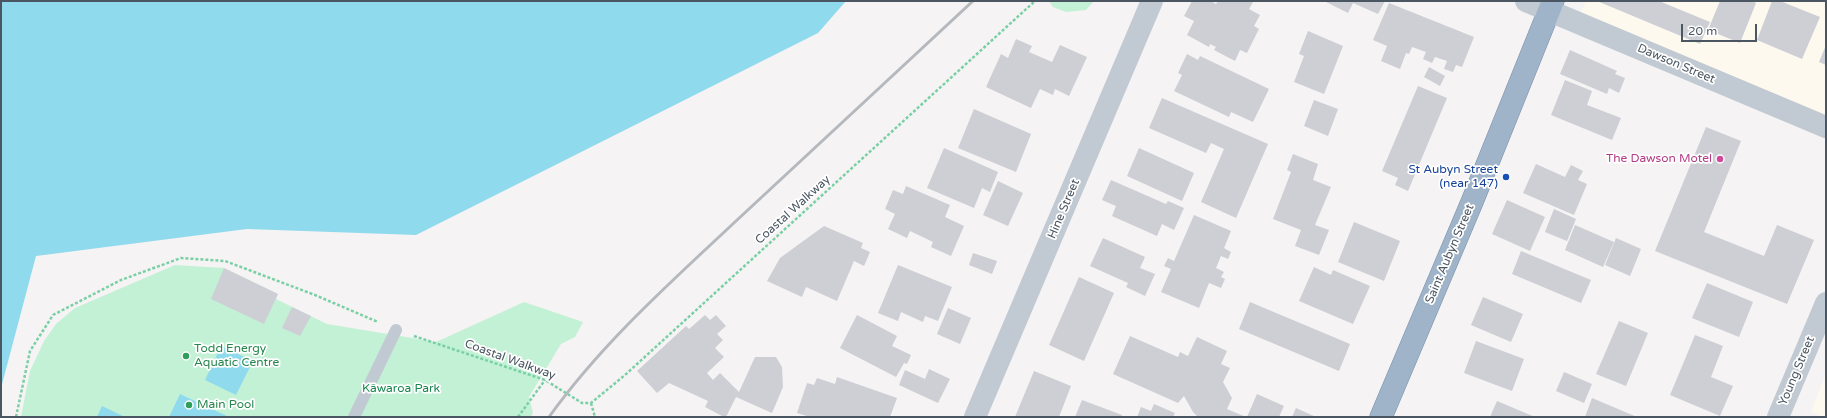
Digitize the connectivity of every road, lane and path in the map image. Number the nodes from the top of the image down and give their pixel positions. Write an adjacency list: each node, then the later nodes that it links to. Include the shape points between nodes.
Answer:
1 (1035, 1): 9 (path, Coastal Walkway)
2 (1152, 1): 14 (street, Hine Street)
3 (1526, 1): 4 (street, Dawson Street)
4 (1552, 6): 5 (street, Dawson Street); 15 (highway, Saint Aubyn Street)
5 (1826, 127)
6 (1826, 303): 16 (street, Young Street)
7 (396, 330): 8 (path, Coastal Walkway); 10 (path, Coastal Walkway, via 315,295 225,261 181,258 121,280 54,315 30,351); 11 (lane)
8 (545, 380): 9 (path, Coastal Walkway, via 582,403); 12 (path)
9 (591, 403): 13 (path)
10 (16, 417)
11 (354, 417)
12 (518, 417)
13 (595, 417)
14 (975, 417)
15 (1381, 417)
16 (1778, 417)

